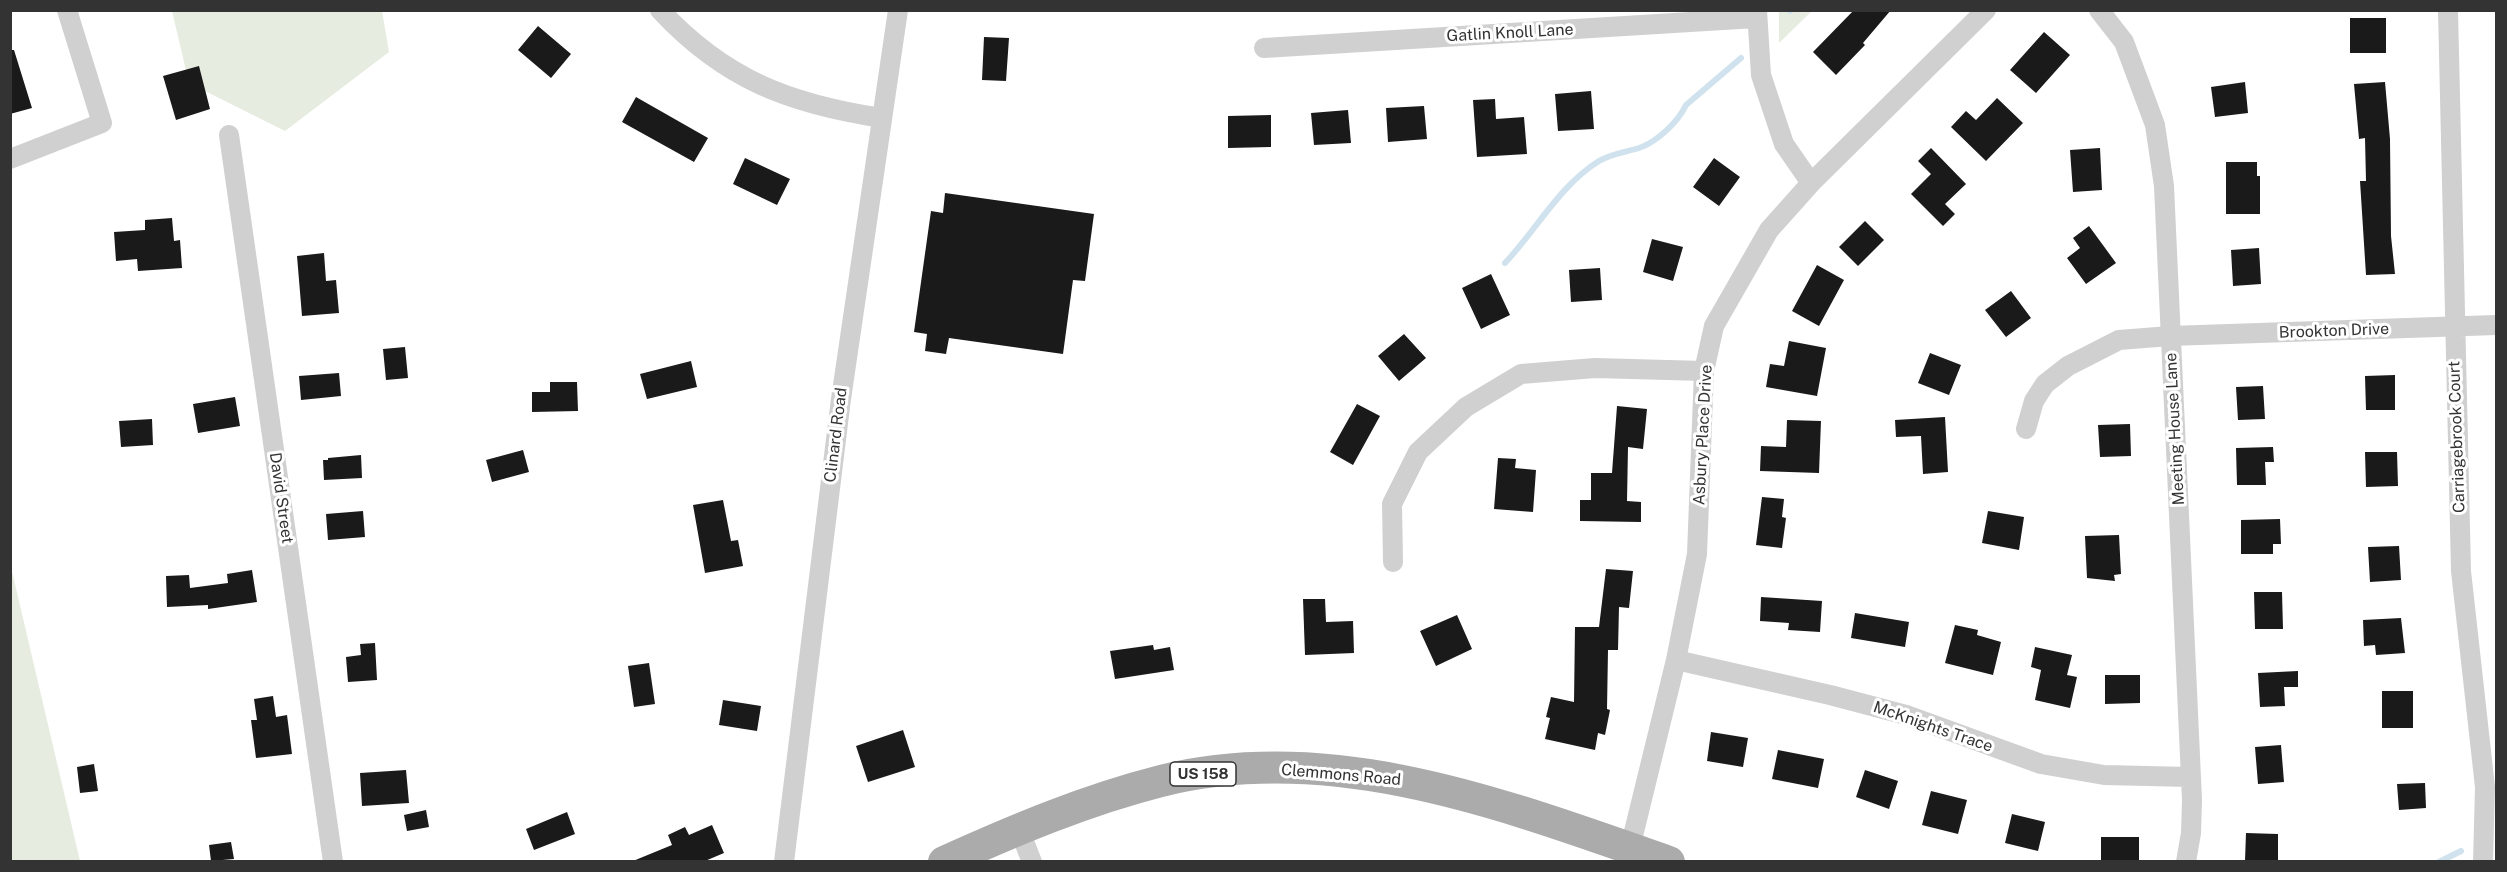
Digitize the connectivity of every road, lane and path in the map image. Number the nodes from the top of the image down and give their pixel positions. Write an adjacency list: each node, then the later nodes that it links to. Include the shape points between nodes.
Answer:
1 (68, 10): 11 (street, via 102,123)
2 (660, 10): 9 (street, via 711,57 741,76 814,106)
3 (898, 10): 9 (street, Clinard Road)
4 (1986, 10): 12 (street, Asbury Place Drive)
5 (2099, 10): 15 (street, Meeting House Lane, via 2124,42 2154,125 2164,186)
6 (2448, 10): 14 (street, Carriagebrook Court)
7 (1756, 14): 8 (street, Gatlin Knoll Lane); 12 (street, via 1761,75 1784,144)
8 (1264, 48)
9 (882, 118): 24 (street, Clinard Road, via 841,399)
10 (230, 135): 23 (street, David Street)
11 (10, 159)
12 (1811, 183): 16 (street, Asbury Place Drive, via 1769,230 1714,326)
13 (2496, 326): 14 (street, Brookton Drive)
14 (2454, 328): 15 (street, Brookton Drive); 29 (street, Carriagebrook Court, via 2461,572 2486,788)
15 (2170, 336): 17 (street, Brookton Drive, via 2119,340 2068,366 2045,384 2034,401); 20 (street, Meeting House Lane)
16 (1704, 371): 18 (street, via 1595,368 1521,374 1475,402 1418,452 1392,504); 19 (street, Asbury Place Drive, via 1697,554)
17 (2026, 429)
18 (1393, 562)
19 (1676, 660): 20 (street, McKnights Trace, via 1906,715 2041,765 2104,776); 22 (street, Asbury Place Drive)
20 (2190, 777): 28 (street, Meeting House Lane, via 2192,833)
21 (1019, 829): 22 (main road, Clemmons Road / US 158, via 1162,781 1254,769 1311,769 1430,786); 25 (main road, Clemmons Road / US 158); 26 (street)
22 (1630, 848): 27 (main road, Clemmons Road / US 158)
23 (333, 861)
24 (784, 861)
25 (944, 861)
26 (1032, 861)
27 (1669, 861)
28 (2186, 861)
29 (2483, 861)

